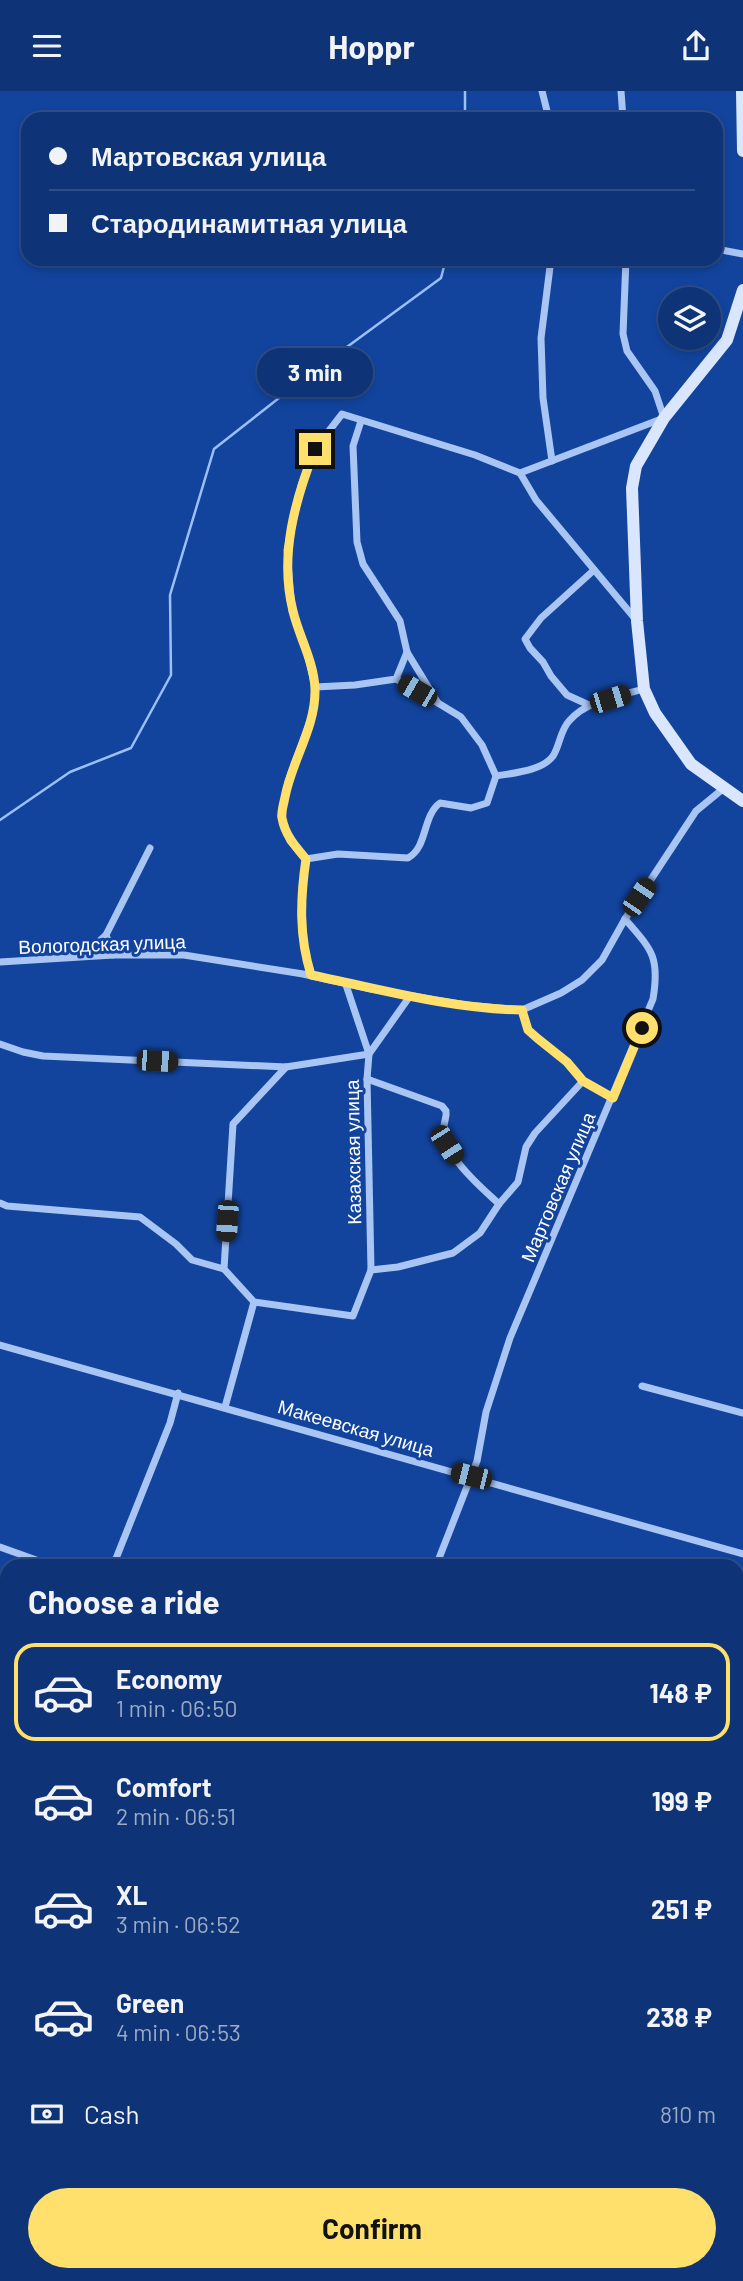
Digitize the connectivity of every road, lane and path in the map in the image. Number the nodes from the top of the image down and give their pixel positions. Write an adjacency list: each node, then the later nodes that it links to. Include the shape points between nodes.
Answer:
1 (542, 91): 4 (street)
2 (621, 91): 5 (street)
3 (742, 91): 6 (main road)
4 (546, 112)
5 (622, 112)
6 (743, 151)
7 (723, 250): 8 (street)
8 (743, 254)
9 (550, 266): 14 (street, via 541,338)
10 (626, 266): 12 (street, via 623,334 627,351 655,391)
11 (743, 290): 12 (main road, via 727,340)
12 (664, 418): 14 (street); 17 (main road, via 636,466 632,488)
13 (361, 421): 15 (street); 18 (street, via 353,446 357,542 363,563 400,621); 20 (street, via 342,414 315,449 300,486 287,550 292,611 306,645)
14 (552, 461): 15 (street)
15 (520, 473): 16 (street, via 536,500)
16 (594, 570): 17 (street); 23 (street, via 541,618 525,639 567,695)
17 (637, 621): 21 (main road)
18 (407, 652): 19 (street); 22 (street)
19 (396, 679): 20 (street); 22 (street)
20 (315, 687): 28 (street, via 313,713 288,782 282,816 290,841)
21 (644, 689): 23 (street); 25 (main road, via 691,764)
22 (438, 703): 24 (street, via 461,717 482,745)
23 (589, 705): 24 (street, via 568,721 552,757 536,767)
24 (496, 776): 28 (street, via 486,803 471,807 440,803 432,809 419,846 408,858 338,855)
25 (724, 788): 26 (main road); 29 (street, Вологодская улица, via 696,811)
26 (743, 801)
27 (150, 848): 30 (street)
28 (306, 859): 34 (street, via 300,919)
29 (625, 919): 37 (street, Вологодская улица, via 602,960 582,980); 43 (street, Мартовская улица, via 648,946 657,977 653,999)
30 (106, 935): 31 (street); 32 (street)
31 (113, 955): 32 (street, Вологодская улица); 34 (street, Вологодская улица, via 184,955)
32 (63, 959): 33 (street, Вологодская улица)
33 (0, 962)
34 (311, 975): 35 (street, Вологодская улица)
35 (345, 982): 36 (street, Вологодская улица); 39 (street)
36 (410, 996): 37 (street, Вологодская улица); 39 (street, Казахская улица)
37 (522, 1010): 42 (street, via 528,1030)
38 (0, 1044): 40 (street, via 43,1056)
39 (369, 1054): 40 (street); 41 (street, Казахская улица)
40 (286, 1067): 46 (street, via 233,1123)
41 (367, 1079): 45 (street, via 442,1106 447,1145 464,1171); 47 (street, Казахская улица)
42 (583, 1081): 43 (street); 45 (street, via 535,1133 526,1147 518,1182)
43 (613, 1098): 54 (street, Мартовская улица, via 510,1338)
44 (0, 1203): 46 (street, via 139,1217 192,1260)
45 (499, 1204): 47 (street, via 480,1233 453,1253)
46 (224, 1269): 48 (street)
47 (371, 1270): 48 (street, Казахская улица, via 353,1316)
48 (254, 1302): 52 (street)
49 (0, 1345): 51 (street, Макеевская улица)
50 (642, 1385): 53 (street)
51 (178, 1393): 52 (street, Макеевская улица); 58 (street)
52 (225, 1407): 54 (street, Макеевская улица)
53 (743, 1413)
54 (471, 1476): 56 (street, Макеевская улица); 59 (street, Мартовская улица)
55 (0, 1547): 57 (street)
56 (743, 1554)
57 (33, 1559)
58 (116, 1559)
59 (439, 1559)

